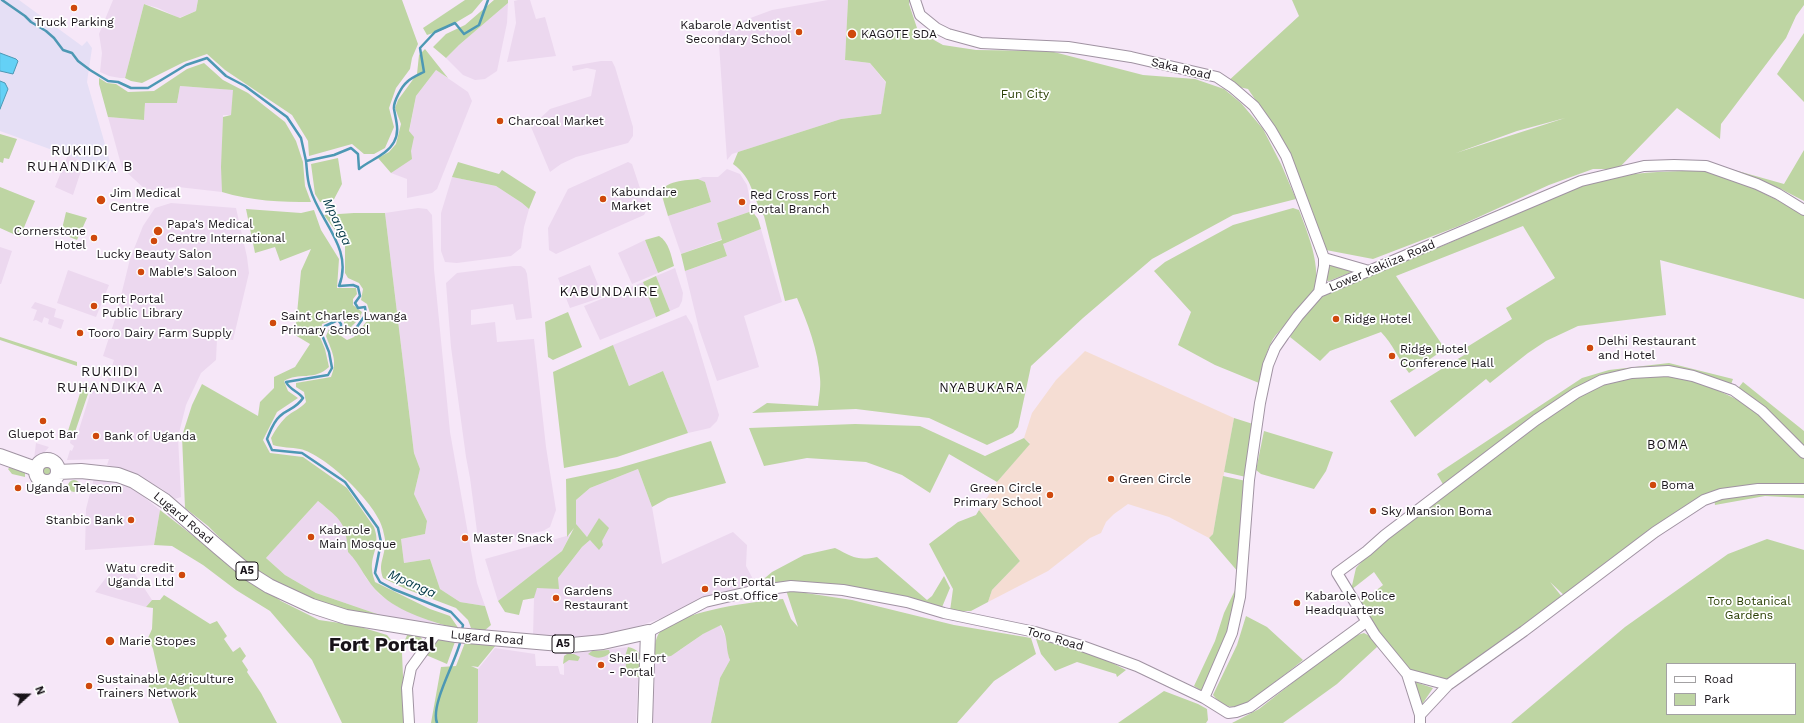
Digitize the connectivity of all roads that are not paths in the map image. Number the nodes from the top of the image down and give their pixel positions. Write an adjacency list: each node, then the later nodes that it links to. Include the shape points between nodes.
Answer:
1 (915, 0): 3 (main road, Saka Road, via 920,15 948,34 981,43 1068,47 1131,57 1216,77 1232,87 1254,106 1286,156)
2 (1804, 210): 4 (main road, Lower Kakiiza Road, via 1757,184 1706,166 1644,166 1582,181)
3 (1324, 258): 4 (main road); 5 (main road, Saka Road)
4 (1369, 271): 5 (main road, Lower Kakiiza Road)
5 (1320, 292): 14 (main road, Lower Kakiiza Road, via 1279,341 1268,365 1249,480 1240,596 1232,633)
6 (1804, 453): 9 (main road, via 1762,411 1733,390 1693,376 1668,371 1632,373 1602,380 1576,393 1536,420 1336,573)
7 (0, 456): 10 (highway, Lugard Road / A5, via 36,469 38,477 44,482 52,480 58,472 118,475 143,486 165,501 250,574 290,597 346,617)
8 (1804, 489): 13 (main road, via 1758,489 1721,494 1704,500 1655,532)
9 (1366, 622): 12 (main road); 14 (main road, Toro Road, via 1250,707 1228,713)
10 (436, 632): 11 (highway, Lugard Road / A5, via 477,638 572,645 603,642); 16 (main road, via 411,668 407,688)
11 (648, 632): 14 (main road, Toro Road, via 705,602 748,592 791,586 843,590 907,602 944,613 1035,632 1082,646 1137,666); 17 (highway)
12 (1407, 674): 13 (main road); 15 (main road)
13 (1448, 685): 15 (main road)
14 (1204, 698)
15 (1420, 719)
16 (409, 723)
17 (645, 723)

